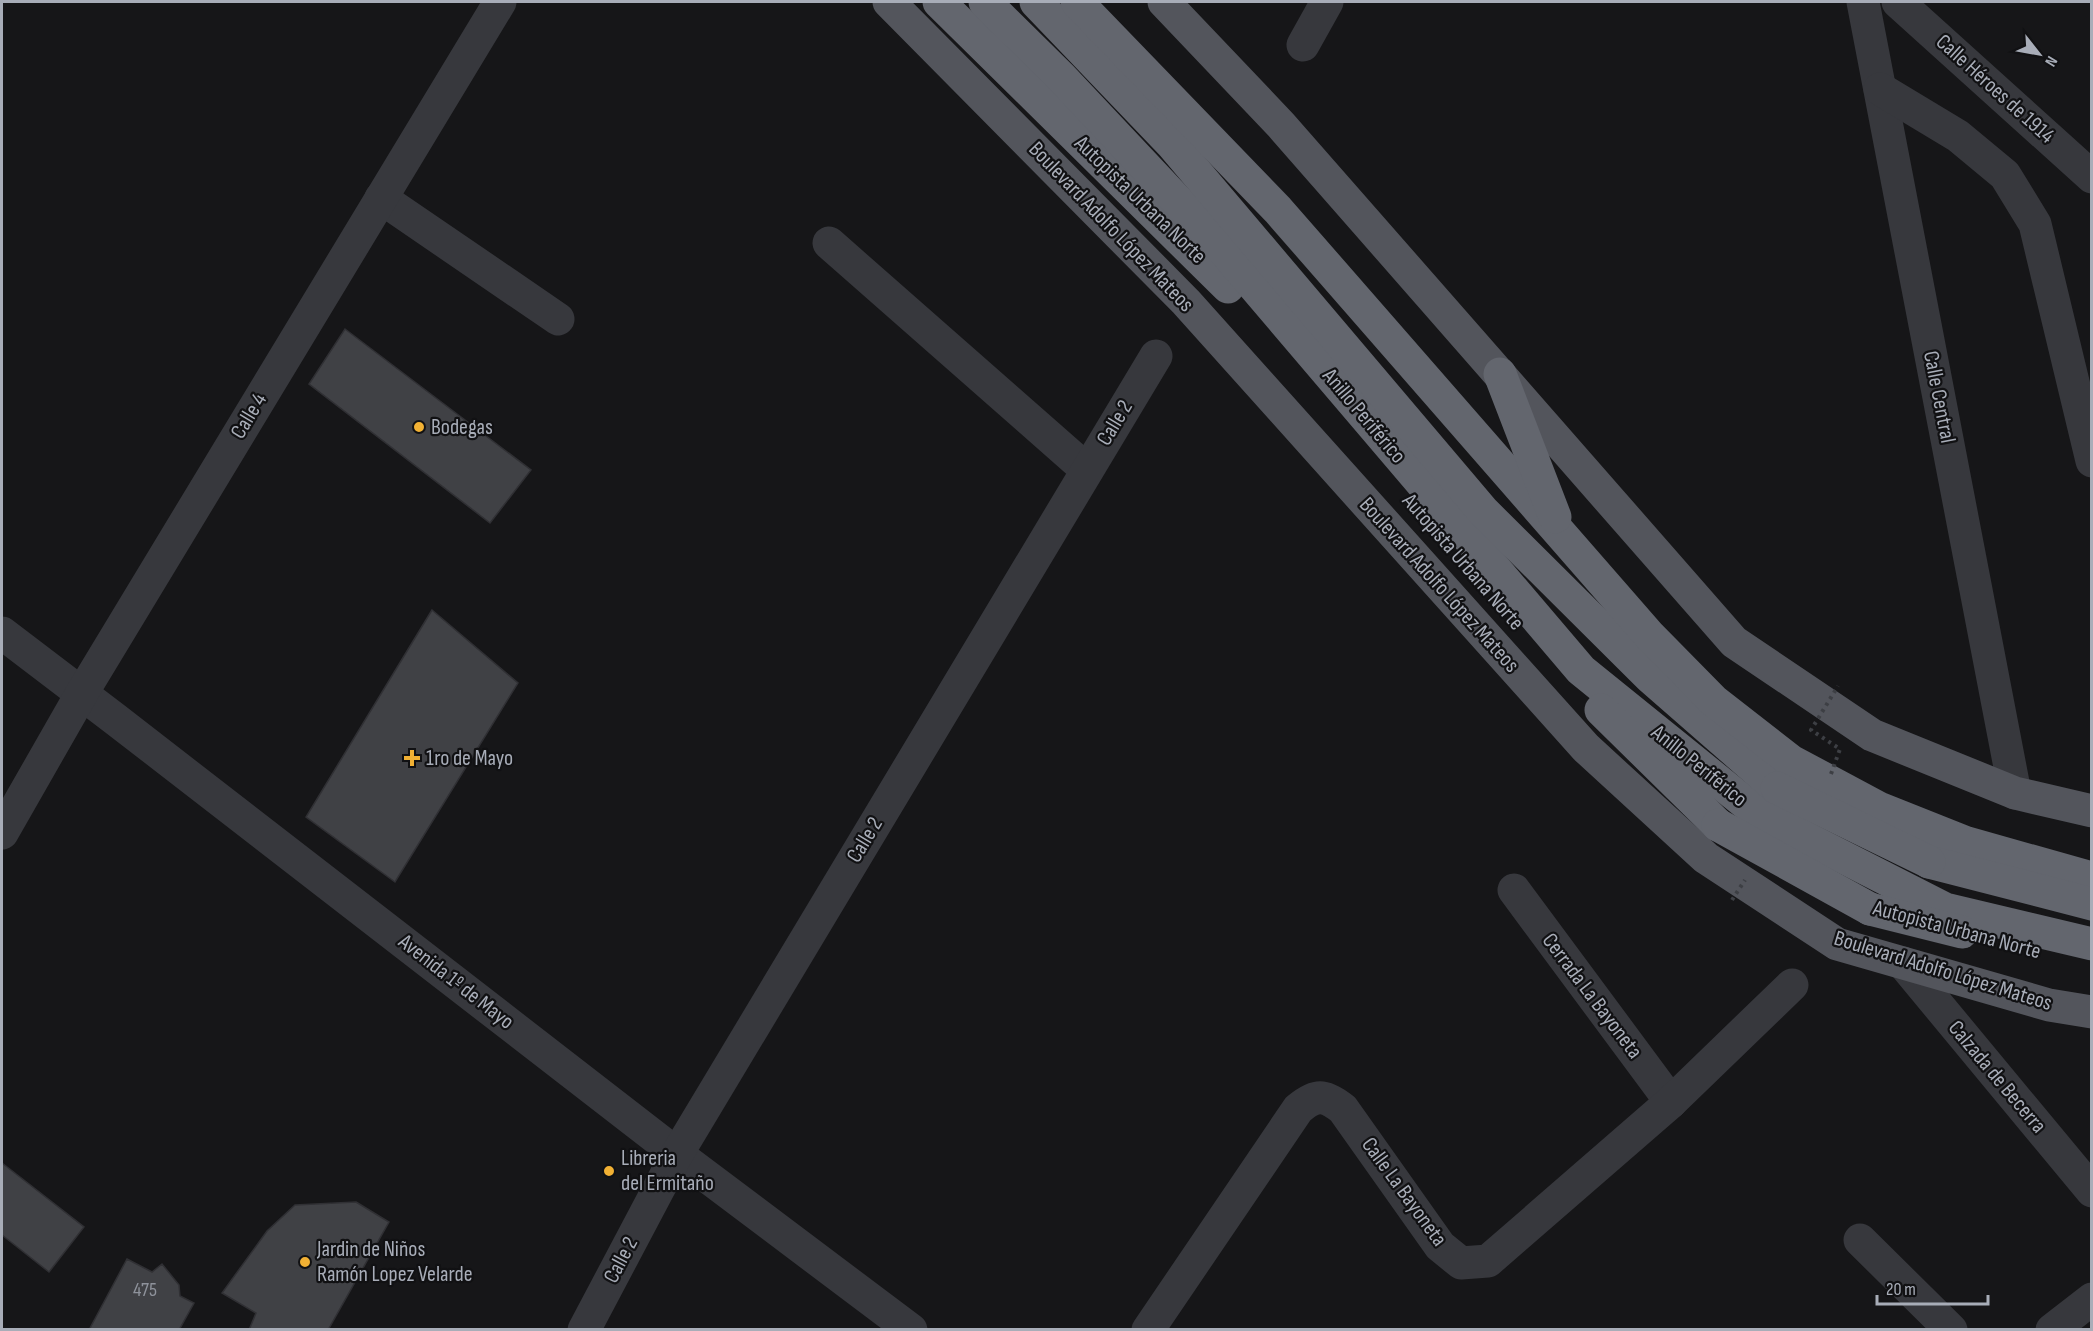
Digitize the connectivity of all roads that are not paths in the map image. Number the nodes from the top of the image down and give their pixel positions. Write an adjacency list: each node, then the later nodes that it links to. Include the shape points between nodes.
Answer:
1 (500, 2): 14 (street, Calle 4)
2 (889, 2): 31 (main road, Boulevard Adolfo López Mateos, via 1186,302 1586,748 1706,858 1837,944)
3 (939, 2): 32 (highway, Autopista Urbana Norte, bridge, via 1220,278 1536,646 1718,825 1870,909)
4 (985, 2): 30 (highway, Anillo Periférico, via 1220,246 1581,670 1759,814 1945,909)
5 (1036, 2): 29 (highway, bridge, via 1172,144 1483,511 1650,677 1777,788 1929,862)
6 (1077, 2): 21 (highway, via 1278,210)
7 (1164, 2): 18 (main road, via 1281,125)
8 (1327, 2): 11 (street)
9 (1863, 2): 12 (street, Calle Central)
10 (1898, 2): 13 (street, Calle Héroes de 1914)
11 (1304, 45)
12 (1880, 89): 19 (street, via 1958,136 2005,175 2035,224); 24 (street, Calle Central)
13 (2091, 177)
14 (381, 198): 16 (street); 23 (street, Calle 4)
15 (829, 243): 20 (street)
16 (558, 319)
17 (1156, 356): 20 (street, Calle 2)
18 (1500, 374): 21 (highway); 24 (main road, via 1734,642 1872,735)
19 (2091, 461)
20 (1087, 470): 36 (street, Calle 2)
21 (1564, 538): 27 (highway, via 1649,635 1714,701 1791,761 1878,808 1967,843)
22 (2, 633): 23 (street, Avenida 1º de Mayo)
23 (82, 693): 26 (street, Calle 4); 36 (street, Avenida 1º de Mayo)
24 (2015, 793): 25 (main road)
25 (2091, 811)
26 (2, 833)
27 (2091, 878)
28 (1514, 890): 35 (street, Cerrada La Bayoneta)
29 (2091, 904)
30 (2091, 944)
31 (1903, 963): 34 (main road, Boulevard Adolfo López Mateos, via 2049,1005); 37 (street, Calzada de Becerra)
32 (2091, 965)
33 (1792, 985): 35 (street, Calle La Bayoneta)
34 (2091, 1012)
35 (1671, 1102): 42 (street, Calle La Bayoneta, via 1488,1261 1461,1263 1440,1246 1343,1108 1329,1098 1311,1098 1298,1109)
36 (677, 1154): 40 (street, Calle 2); 41 (street, Avenida 1º de Mayo)
37 (2091, 1191)
38 (1860, 1240): 43 (street)
39 (2091, 1299): 44 (street)
40 (584, 1329)
41 (911, 1329)
42 (1148, 1329)
43 (1951, 1329)
44 (2052, 1329)

